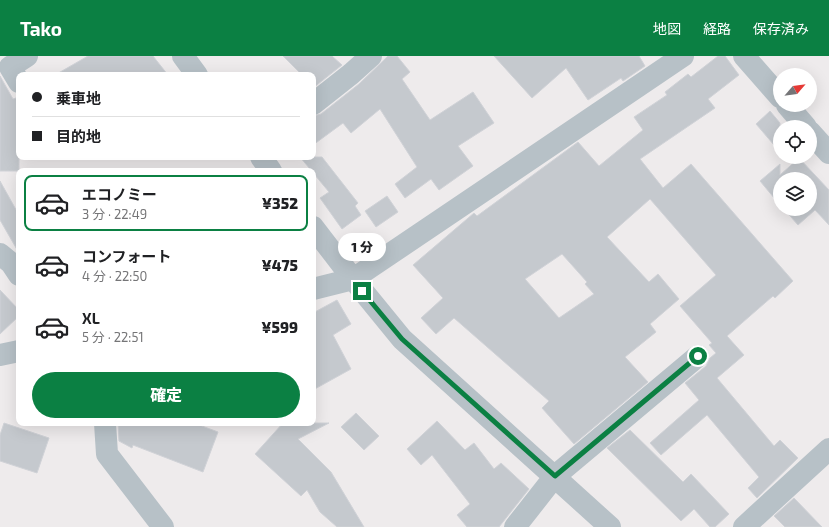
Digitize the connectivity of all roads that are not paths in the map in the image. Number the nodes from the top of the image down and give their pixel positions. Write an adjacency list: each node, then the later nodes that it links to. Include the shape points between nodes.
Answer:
1 (27, 56): 7 (street, via 10,67)
2 (182, 56): 6 (street)
3 (371, 56): 9 (street)
4 (683, 56): 17 (street)
5 (744, 56): 8 (street)
6 (195, 72)
7 (16, 77)
8 (773, 89)
9 (316, 102)
10 (793, 112): 11 (street)
11 (800, 120)
12 (817, 140): 13 (street)
13 (829, 153)
14 (316, 231): 17 (street)
15 (0, 254): 16 (street)
16 (16, 270)
17 (353, 279): 18 (street); 24 (street, via 402,339)
18 (316, 288)
19 (16, 352): 20 (street)
20 (0, 355)
21 (698, 356): 24 (street)
22 (105, 426): 25 (street, via 107,454)
23 (829, 449): 28 (street)
24 (555, 476): 26 (street); 27 (street)
25 (163, 527)
26 (515, 527)
27 (610, 527)
28 (744, 527)

